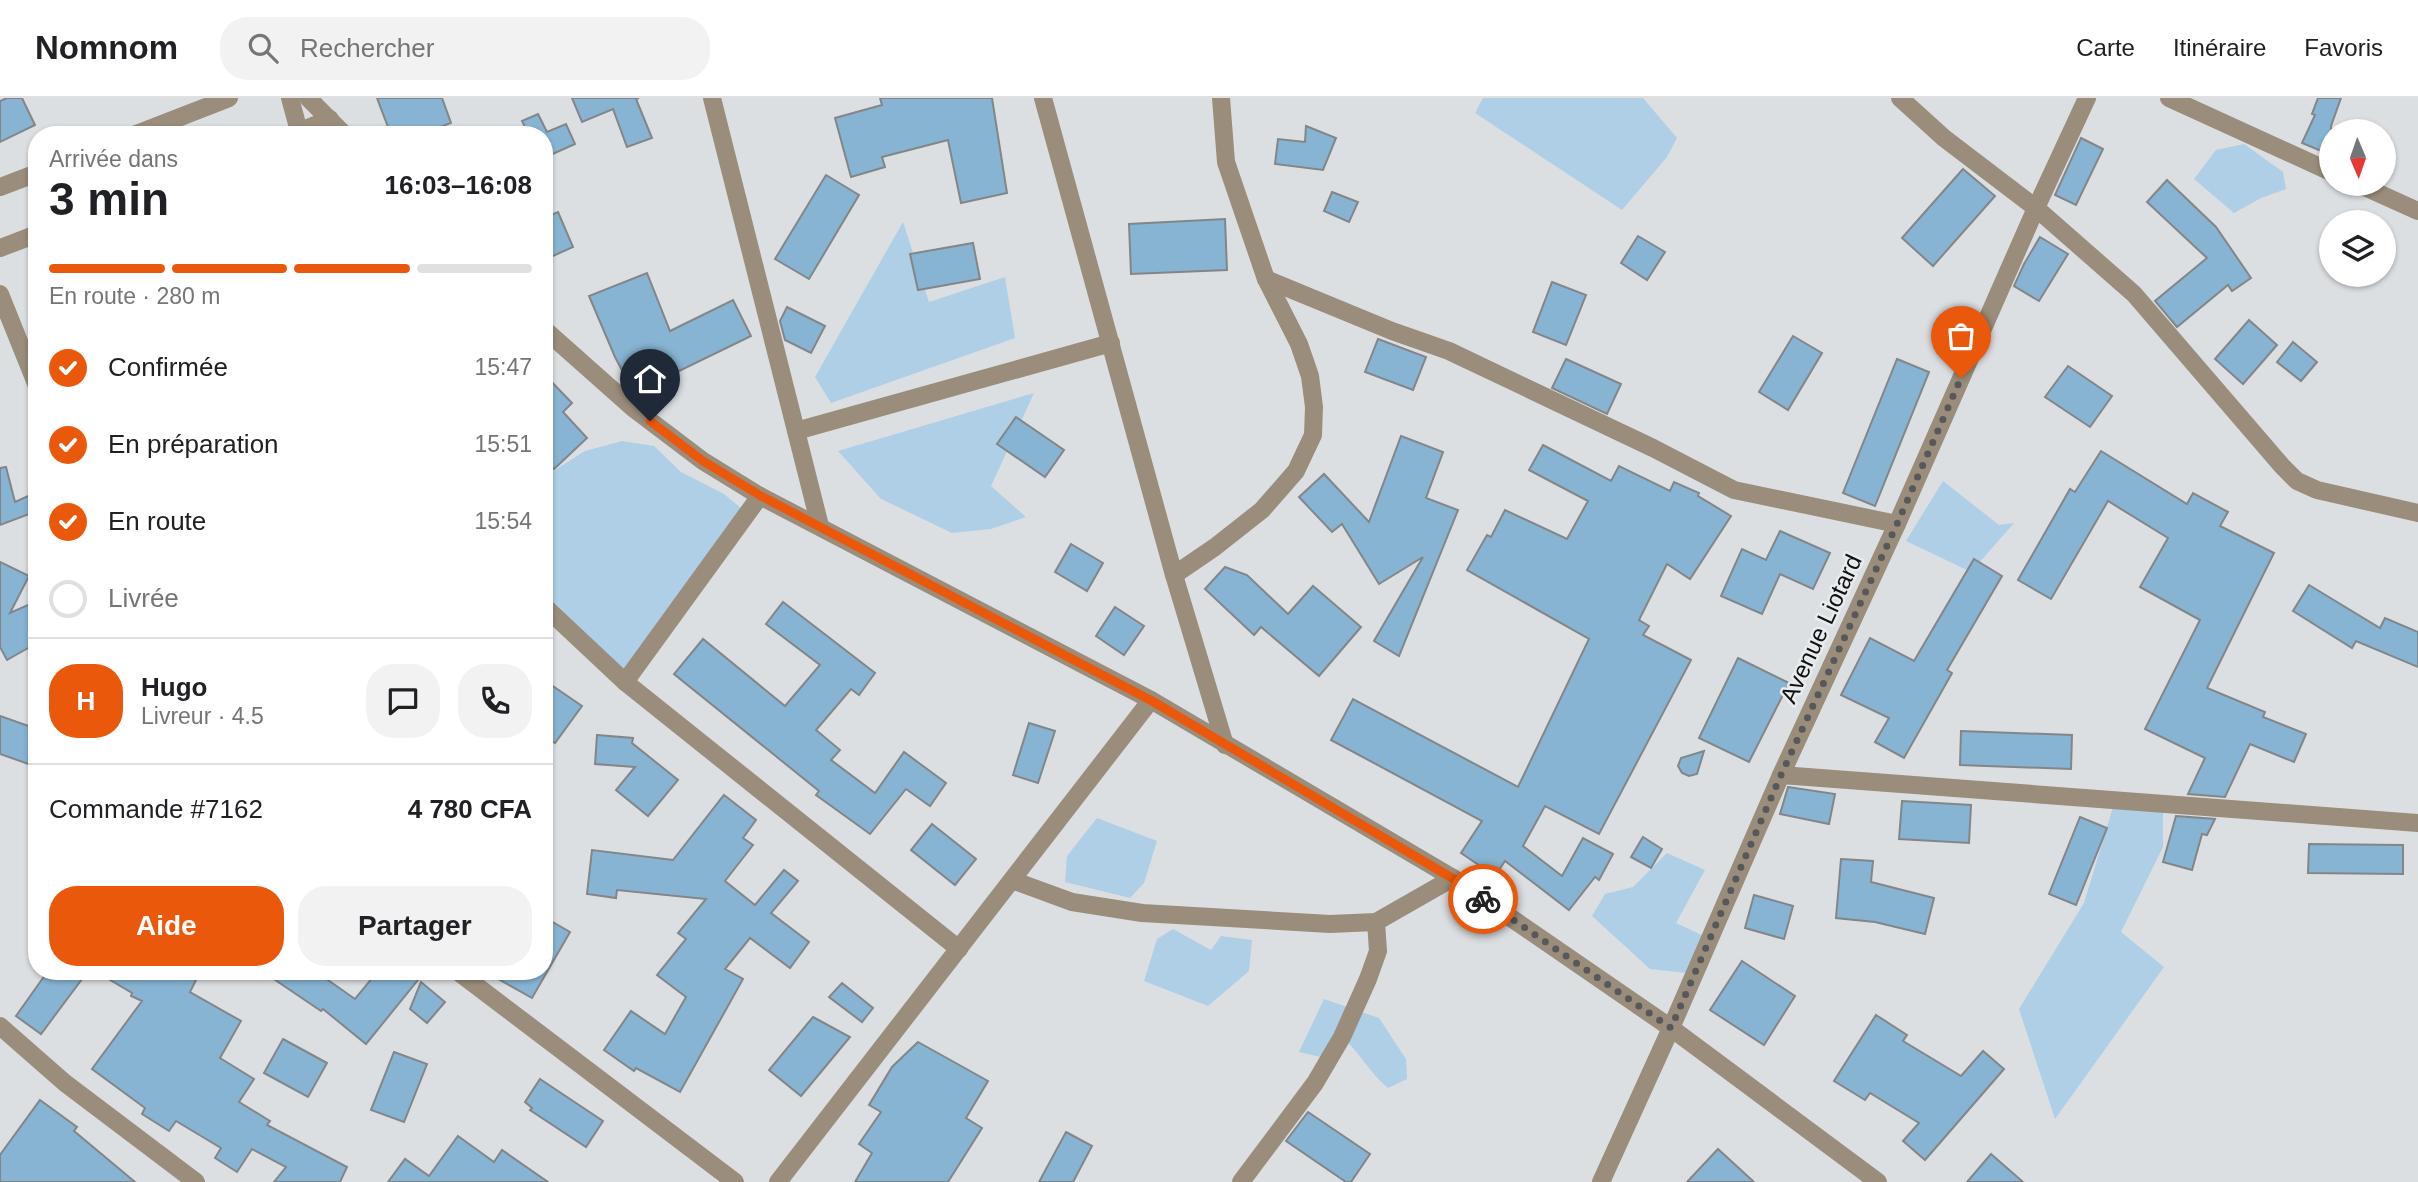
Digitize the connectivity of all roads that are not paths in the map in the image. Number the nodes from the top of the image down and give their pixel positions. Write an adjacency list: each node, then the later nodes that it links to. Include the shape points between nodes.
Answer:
1 (229, 98): 11 (street)
2 (290, 98): 12 (street)
3 (307, 98): 10 (street)
4 (712, 98): 28 (street)
5 (1043, 98): 26 (street)
6 (1221, 98): 23 (street, via 1226,162)
7 (1900, 98): 19 (street)
8 (2087, 98): 19 (street, Avenue Liotard)
9 (2169, 98): 15 (street)
10 (330, 119): 13 (street); 14 (street)
11 (157, 126)
12 (295, 126)
13 (314, 126)
14 (337, 126)
15 (2319, 167)
16 (28, 176): 17 (street)
17 (0, 187)
18 (2385, 196): 20 (street)
19 (2036, 208): 30 (street, via 2134,293 2297,481 2317,490); 31 (street, Avenue Liotard)
20 (2418, 211)
21 (28, 237): 22 (street)
22 (0, 248)
23 (1266, 279): 31 (street, via 1449,351 1734,490); 33 (street, via 1310,376 1313,435 1296,471 1262,510)
24 (0, 294): 27 (street)
25 (553, 337): 29 (street, via 633,408 703,461)
26 (1111, 343): 28 (street); 33 (street)
27 (28, 364)
28 (796, 431): 32 (street)
29 (761, 496): 32 (street); 35 (street)
30 (2418, 513)
31 (1897, 524): 38 (street, Avenue Liotard)
32 (820, 526): 36 (street)
33 (1174, 575): 37 (street)
34 (553, 614): 35 (street)
35 (625, 681): 43 (street)
36 (1152, 701): 37 (street); 41 (street)
37 (1226, 745): 40 (street)
38 (1781, 775): 39 (street); 46 (street, Avenue Liotard)
39 (2418, 823)
40 (1452, 878): 42 (street); 46 (street)
41 (1012, 880): 42 (street, via 1072,902 1142,913); 43 (street)
42 (1376, 922): 50 (street, via 1378,951 1342,1037 1315,1083)
43 (959, 949): 49 (street)
44 (469, 980): 48 (street)
45 (0, 1026): 47 (street, via 65,1083)
46 (1671, 1028): 51 (street, Avenue Liotard); 52 (street)
47 (196, 1182)
48 (736, 1182)
49 (778, 1182)
50 (1241, 1182)
51 (1601, 1182)
52 (1878, 1182)

